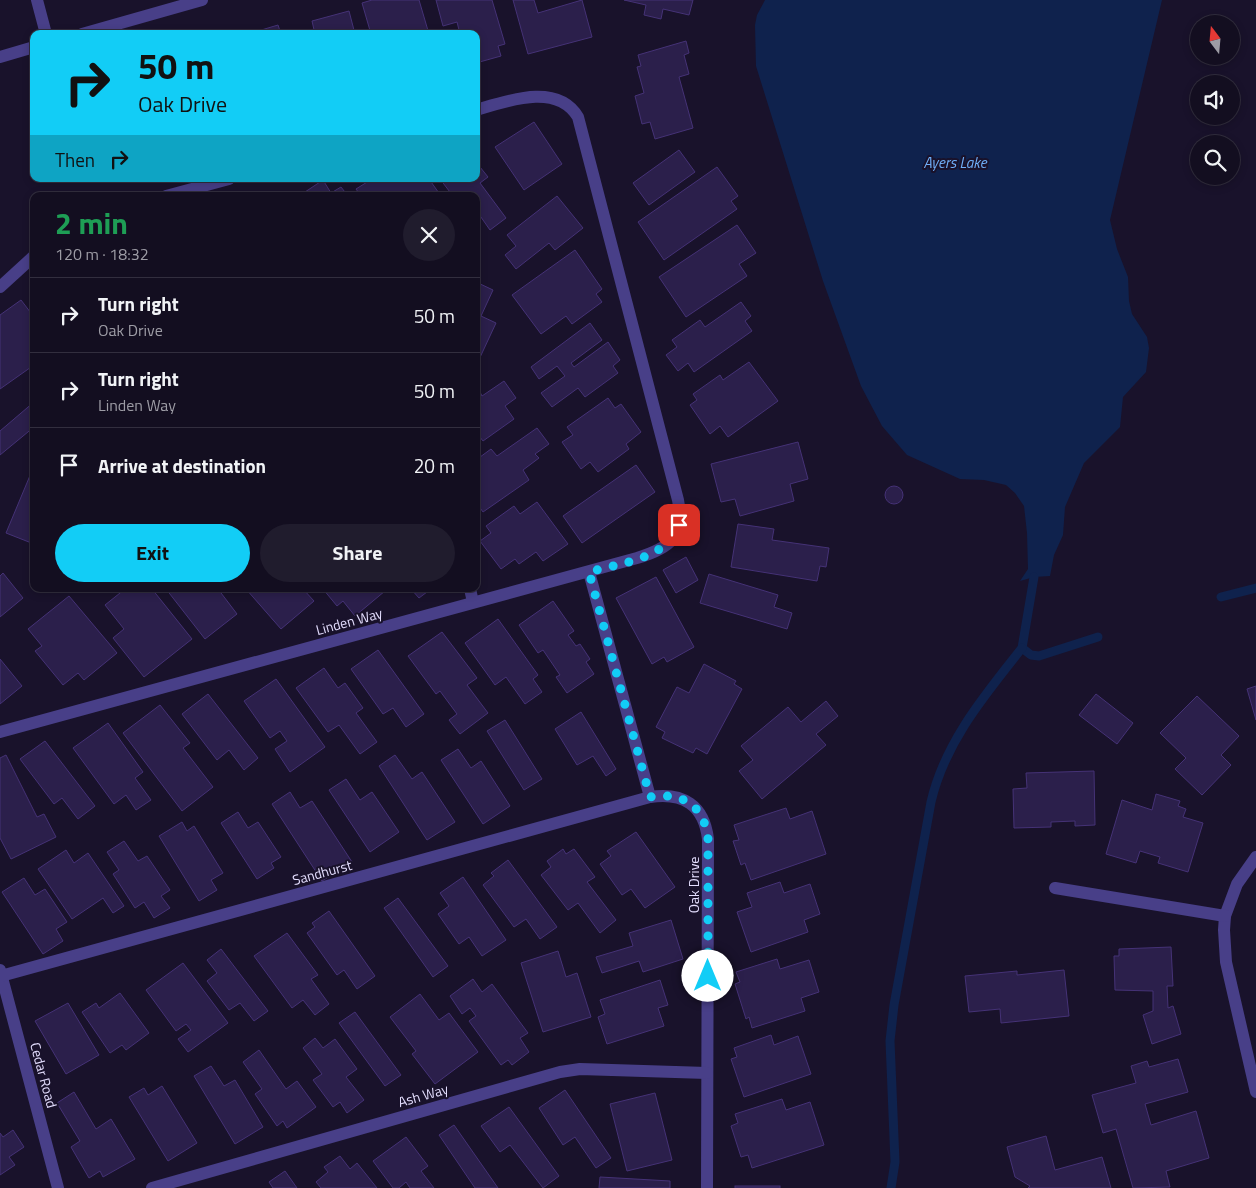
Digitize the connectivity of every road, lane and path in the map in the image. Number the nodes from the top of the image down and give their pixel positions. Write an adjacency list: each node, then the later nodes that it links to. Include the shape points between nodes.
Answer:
1 (36, 0): 3 (street)
2 (202, 0): 4 (street)
3 (45, 30)
4 (96, 30)
5 (30, 48): 6 (street)
6 (0, 57)
7 (480, 109): 12 (street, Linden Way, via 515,99 538,97 566,103 582,127 680,511 675,537 666,546)
8 (218, 182): 9 (street)
9 (181, 192)
10 (30, 260): 11 (street)
11 (0, 287)
12 (589, 572): 14 (street, Linden Way); 16 (street)
13 (471, 592): 14 (street)
14 (473, 602): 15 (street, Linden Way)
15 (0, 732)
16 (650, 797): 20 (street, Sandhurst); 21 (street, Oak Drive, via 683,800 701,813 706,824)
17 (1256, 857): 19 (street, via 1236,884)
18 (1055, 888): 19 (street)
19 (1225, 916): 22 (street, via 1226,962)
20 (1, 973): 23 (street, Cedar Road)
21 (707, 1073): 24 (street, Ash Way, via 580,1069 560,1072); 25 (street, Oak Drive)
22 (1256, 1092)
23 (58, 1188)
24 (152, 1188)
25 (707, 1188)

